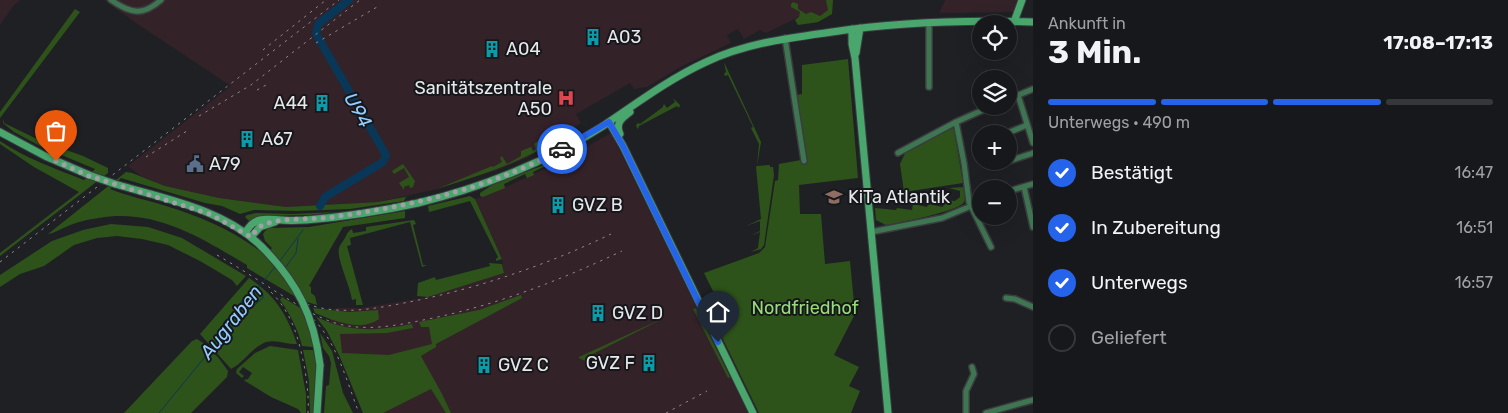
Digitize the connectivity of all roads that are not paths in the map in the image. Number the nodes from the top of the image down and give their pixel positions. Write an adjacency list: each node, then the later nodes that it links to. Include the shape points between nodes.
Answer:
1 (112, 0): 2 (street, via 135,12 150,8)
2 (161, 0)
3 (1022, 0): 4 (main road)
4 (1017, 15)
5 (1017, 22): 6 (main road)
6 (1033, 22)
7 (972, 23): 8 (main road)
8 (928, 24): 9 (main road); 11 (street)
9 (856, 29): 10 (main road); 32 (main road, via 852,44)
10 (785, 38): 14 (main road, via 708,61); 26 (street)
11 (929, 87)
12 (1033, 89): 13 (street)
13 (1018, 96): 18 (street)
14 (642, 99): 16 (main road); 22 (main road, via 619,123)
15 (972, 115): 17 (street)
16 (609, 122): 22 (main road); 33 (main road, via 534,163 458,192 330,218 280,220)
17 (956, 122): 23 (street); 30 (street)
18 (1028, 125): 19 (street); 21 (street)
19 (1017, 129)
20 (0, 132): 33 (main road, bridge, via 89,176 210,214)
21 (1033, 143)
22 (623, 146): 40 (main road)
23 (898, 153)
24 (1033, 153): 25 (street)
25 (1017, 158)
26 (804, 161)
27 (1033, 184): 28 (street)
28 (1024, 187): 29 (street); 31 (street)
29 (1017, 189)
30 (971, 207): 32 (street, via 942,218); 34 (street)
31 (1033, 227)
32 (871, 232): 41 (main road)
33 (248, 235): 39 (main road, bridge, via 288,276 314,331 320,365)
34 (992, 247)
35 (1006, 298): 36 (street)
36 (1033, 307)
37 (972, 367): 42 (street, via 974,374 966,391)
38 (1033, 400): 43 (street)
39 (318, 413)
40 (753, 413)
41 (888, 413)
42 (966, 413)
43 (986, 413)

